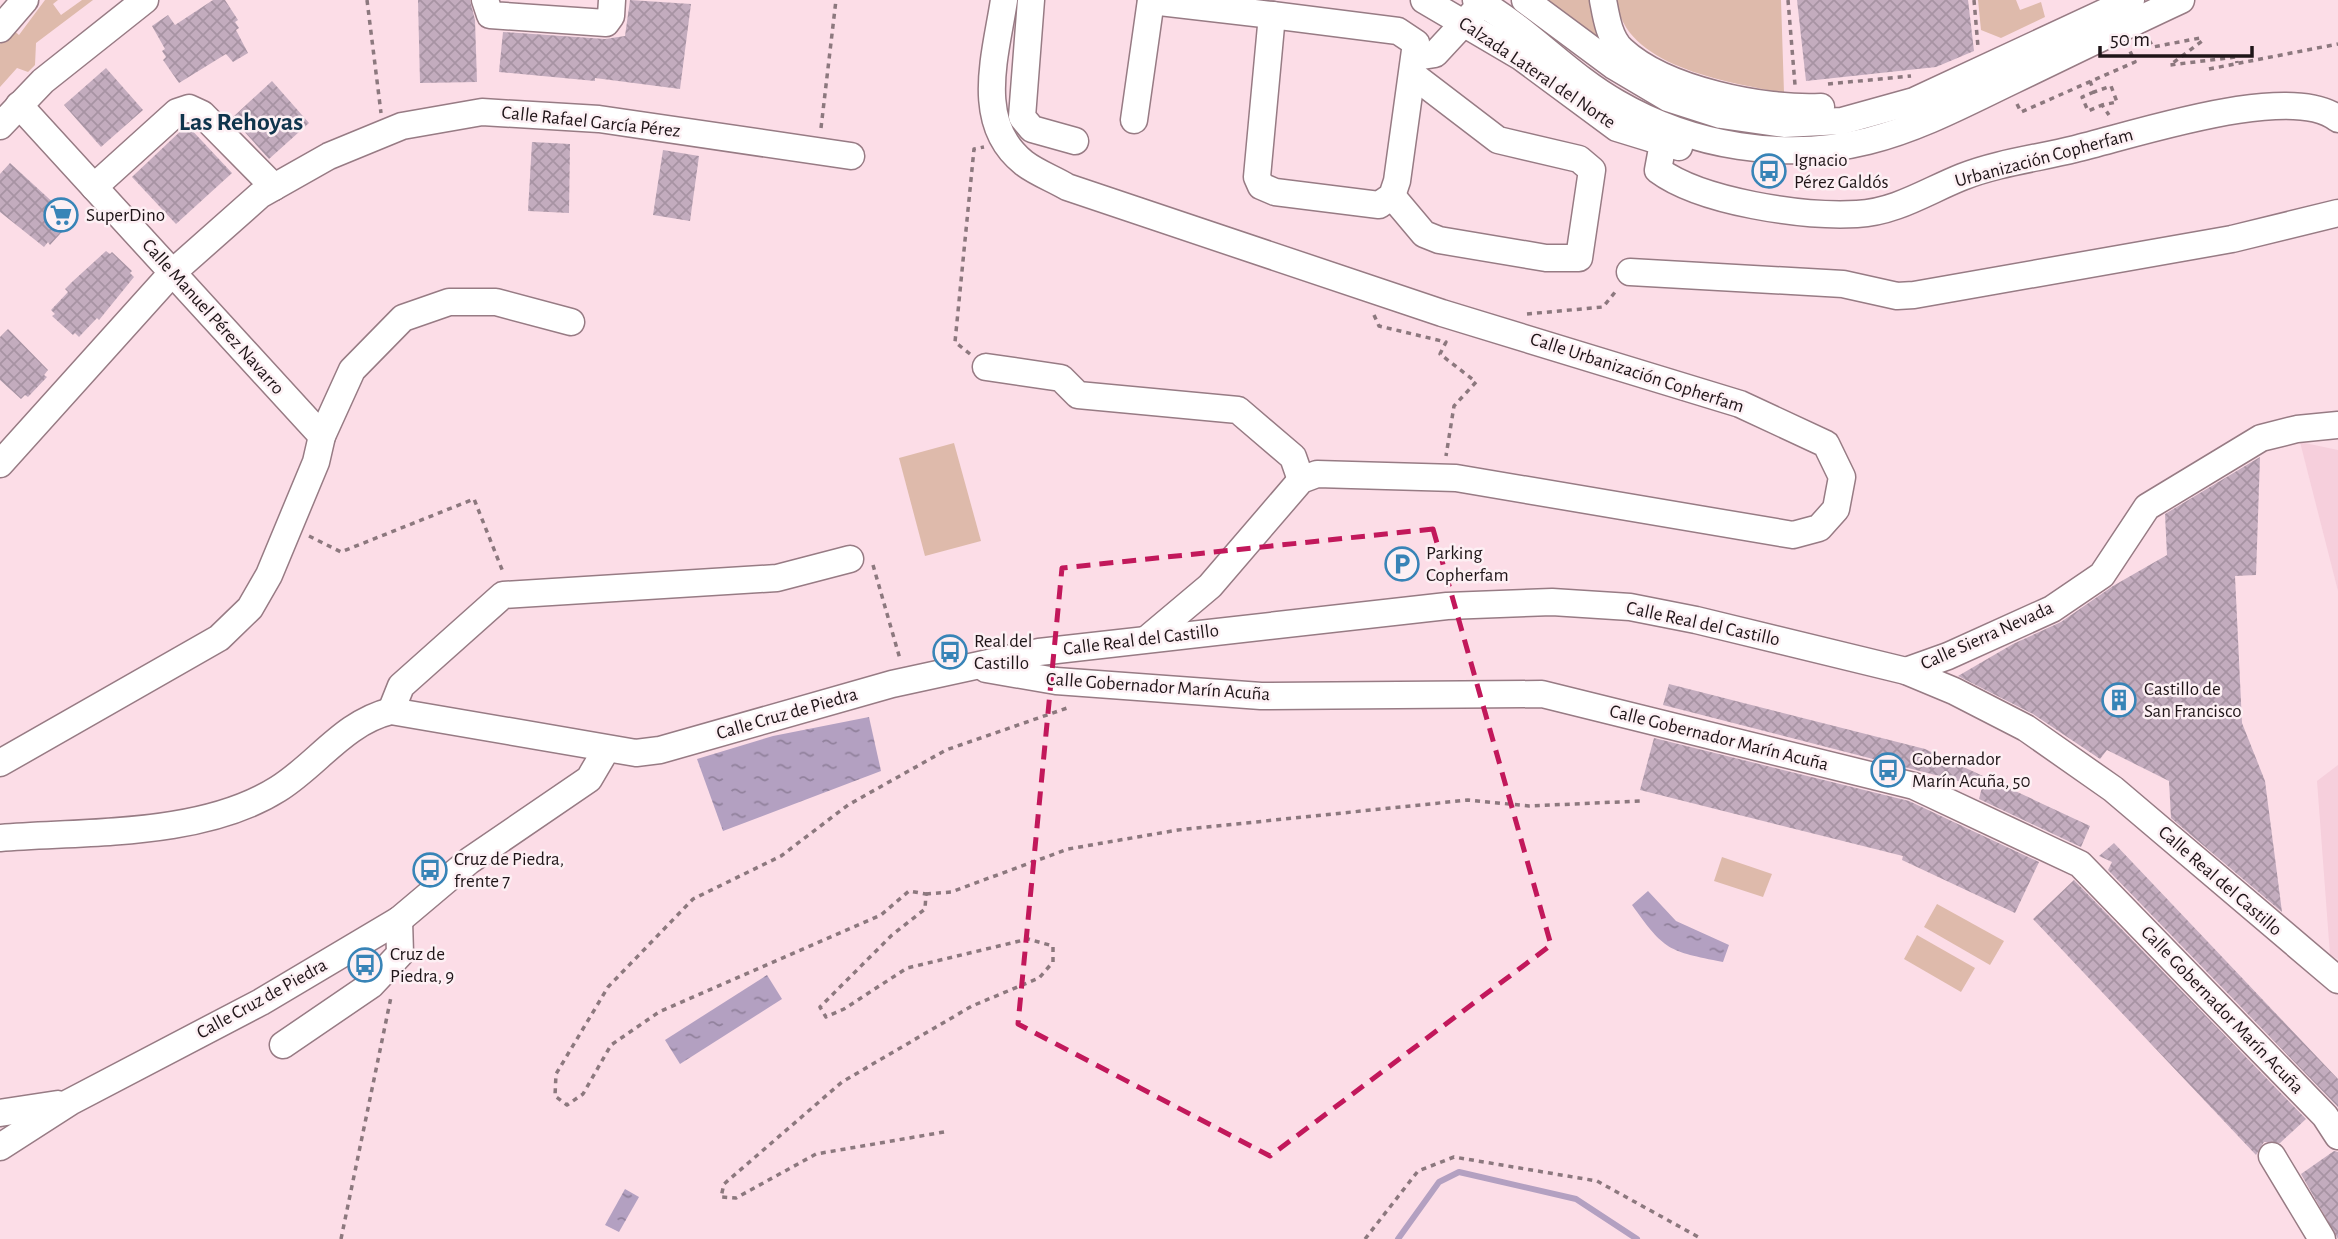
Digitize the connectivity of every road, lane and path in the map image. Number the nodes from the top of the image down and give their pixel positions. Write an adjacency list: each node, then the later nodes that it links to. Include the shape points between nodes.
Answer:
1 (25, 0): 20 (street)
2 (145, 0): 33 (street)
3 (367, 0): 36 (path)
4 (485, 0): 5 (street, via 490,15 606,23)
5 (612, 0)
6 (836, 0): 40 (path)
7 (1004, 0): 42 (street, Calle Urbanización Copherfam, via 991,106)
8 (1031, 0): 41 (street, via 1022,117 1032,130)
9 (1424, 0): 19 (street, Calzada Lateral del Norte)
10 (1525, 0): 32 (street, via 1614,66 1668,98 1721,115 1784,124 1842,121)
11 (1603, 0): 32 (street, via 1607,23 1620,49 1653,71 1724,98 1803,108)
12 (1788, 0): 30 (path)
13 (1974, 0): 26 (path)
14 (2181, 0): 17 (street)
15 (1151, 1): 18 (street); 38 (street)
16 (1481, 1): 19 (street); 44 (street, via 1616,103 1658,123 1757,149)
17 (2135, 10): 22 (path, via 2153,47 2202,41 2170,65 2236,57); 26 (street); 29 (street)
18 (1272, 15): 23 (street, via 1398,31 1416,43); 48 (street, via 1257,177 1262,186 1275,192 1379,205)
19 (1463, 24): 23 (street, via 1435,54); 43 (street, Calzada Lateral del Norte, via 1521,57 1618,128)
20 (0, 29)
21 (2338, 44): 22 (path)
22 (2237, 63): 25 (path)
23 (1414, 66): 48 (street); 48 (street, via 1497,139 1579,159 1592,170 1579,258 1546,258 1440,240 1424,234)
24 (2118, 69): 27 (path)
25 (2209, 69)
26 (1980, 70): 32 (street)
27 (2090, 82): 29 (path, via 2021,112); 31 (path)
28 (1823, 85): 32 (path, via 1920,75)
29 (2005, 85): 44 (street, via 1928,122 1867,142)
30 (1795, 88)
31 (2094, 92): 34 (path, via 2082,97 2088,111); 34 (path, via 2111,86 2117,102)
32 (1921, 98)
33 (19, 105): 39 (street); 46 (street, Calle Manuel Pérez Navarro)
34 (2102, 105): 35 (path, via 2108,116)
35 (2115, 114)
36 (381, 118)
37 (2338, 119): 43 (street, Urbanización Copherfam, via 2322,109 2302,106 2247,109 2170,122 1964,176 1908,202 1857,214 1782,209 1696,192 1658,170)
38 (1134, 120)
39 (0, 126)
40 (820, 134)
41 (1074, 141)
42 (1007, 142): 55 (path, via 974,149 956,328 955,342); 60 (street, Calle Urbanización Copherfam, via 1024,163 1068,187 1442,313 1740,404 1826,444 1842,477 1836,509 1819,528 1793,535 1456,478 1317,474)
43 (1663, 143): 44 (street, Calzada Lateral del Norte, via 1714,156 1784,164)
44 (1816, 149)
45 (851, 156): 47 (street, Calle Rafael García Pérez, via 599,119 482,112 402,126 329,156)
46 (94, 187): 47 (street, via 177,112 189,108 202,114); 51 (street, Calle Manuel Pérez Navarro)
47 (274, 187): 51 (street, Calle Rafael García Pérez)
48 (1392, 196)
49 (2338, 213): 50 (street, via 2232,239 1914,295 1897,296 1843,284)
50 (1630, 272): 52 (path, via 1603,307)
51 (172, 273): 57 (street, Calle Manuel Pérez Navarro); 59 (street, Calle Rafael García Pérez)
52 (1526, 314)
53 (1386, 317): 58 (path, via 1373,315 1379,326 1446,342 1440,354 1475,382 1454,406 1446,457)
54 (571, 322): 57 (street, via 496,302 449,302 403,318 352,370)
55 (986, 368): 60 (street, via 1061,378 1077,395 1238,410 1293,457)
56 (2338, 426): 66 (street, Calle Sierra Nevada, via 2261,438 2147,508 2102,575 2052,610)
57 (321, 436): 71 (street, via 316,462 284,541 250,608 219,638)
58 (1434, 459)
59 (0, 464)
60 (1301, 480): 64 (street, via 1210,586)
61 (315, 525): 63 (path, via 309,537 341,552 474,499 505,576)
62 (850, 559): 63 (street, via 777,578); 67 (path, via 870,555)
63 (502, 595): 69 (street, via 401,686)
64 (1147, 639): 65 (street, Calle Real del Castillo); 66 (street, Calle Real del Castillo, via 1447,606 1552,602 1630,607)
65 (967, 666): 67 (street, Calle Cruz de Piedra); 68 (street, Calle Gobernador Marín Acuña)
66 (1906, 671): 76 (street, Calle Real del Castillo, via 2026,728 2113,789)
67 (907, 681): 70 (street, Calle Cruz de Piedra, via 660,750)
68 (1099, 685): 74 (path, via 1080,703 946,750 848,805 781,856 693,899 608,987 556,1074 555,1096 567,1105 583,1094 611,1045 659,1012 881,915 909,891); 82 (street, Calle Gobernador Marín Acuña, via 1261,696 1542,694 1914,786 2080,864 2325,1116)
69 (391, 711): 70 (street, Calle Cruz de Piedra); 73 (street, via 367,717 278,789 243,807 190,824)
70 (606, 750): 75 (street, Calle Cruz de Piedra, via 589,779 469,861)
71 (0, 763)
72 (1640, 802): 74 (path, via 1529,806 1468,800 1178,830 1068,849 951,892)
73 (0, 838)
74 (926, 894): 81 (path, via 925,909 892,935 820,1007 826,1017 907,968 1028,939 1053,947 1054,962 1039,978 972,1006 842,1082 724,1184 721,1197 736,1198 816,1154)
75 (399, 920): 78 (street, via 400,954 371,985); 79 (street, Calle Cruz de Piedra, via 261,1002)
76 (2338, 981)
77 (392, 994): 85 (path)
78 (283, 1045)
79 (70, 1102): 80 (street); 83 (street)
80 (0, 1113)
81 (944, 1132)
82 (2338, 1136)
83 (0, 1147)
84 (2272, 1156): 88 (street)
85 (341, 1239)
86 (1365, 1239): 87 (path, via 1418,1171 1454,1157 1597,1181)
87 (1702, 1239)
88 (2322, 1239)

